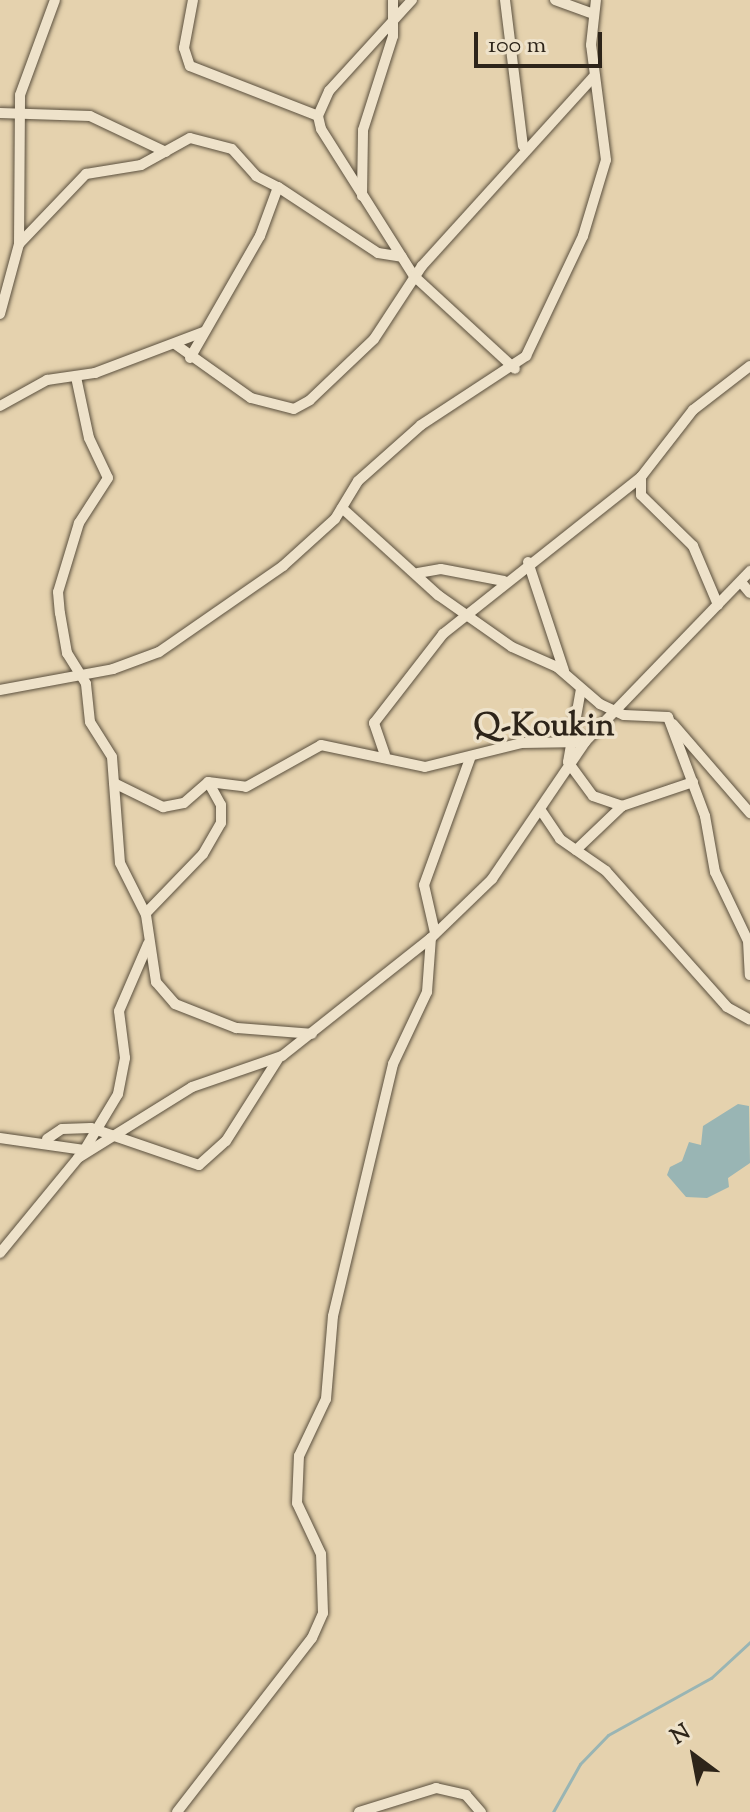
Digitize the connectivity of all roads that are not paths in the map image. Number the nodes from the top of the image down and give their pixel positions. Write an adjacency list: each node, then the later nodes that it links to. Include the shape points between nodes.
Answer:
1 (55, 0): 12 (street)
2 (193, 0): 13 (street, via 184,48 190,66)
3 (393, 0): 9 (street)
4 (412, 0): 9 (street)
5 (505, 0): 14 (street)
6 (555, 0): 8 (street)
7 (596, 0): 8 (street)
8 (591, 13): 10 (street)
9 (396, 16): 13 (street, via 329,91); 17 (street, via 363,130)
10 (594, 76): 14 (street); 26 (street, via 607,142 595,204 541,330)
11 (0, 113): 12 (street)
12 (18, 114): 15 (street, via 90,116); 18 (street)
13 (318, 116): 17 (street)
14 (523, 146): 20 (street)
15 (166, 152): 16 (street, via 190,138 225,147); 18 (street, via 141,165 86,174)
16 (278, 187): 19 (street, via 378,253); 22 (street, via 260,236)
17 (362, 197): 19 (street)
18 (19, 244): 21 (street)
19 (402, 257): 20 (street)
20 (414, 276): 24 (street, via 374,339 322,392 294,409 251,398); 26 (street)
21 (0, 314)
22 (203, 332): 23 (street); 24 (street)
23 (175, 344): 24 (street); 27 (street)
24 (190, 358)
25 (750, 366): 29 (street, via 693,410)
26 (515, 369): 30 (street, via 421,425 358,481)
27 (76, 377): 28 (street, via 47,380); 40 (street, via 89,438 108,478 79,523 58,592 67,653)
28 (0, 406)
29 (641, 477): 31 (street); 37 (street, via 641,495 693,546)
30 (342, 508): 33 (street); 40 (street, via 283,566 159,652 118,668)
31 (528, 562): 34 (street); 39 (street)
32 (750, 571): 35 (street)
33 (418, 573): 34 (street, via 441,569); 38 (street)
34 (504, 581): 38 (street)
35 (741, 582): 36 (street); 37 (street)
36 (750, 593)
37 (718, 605): 43 (street)
38 (467, 612): 39 (street, via 512,647); 47 (street, via 374,723)
39 (565, 672): 41 (street)
40 (78, 673): 42 (street); 52 (street, via 90,722 112,757)
41 (581, 689): 43 (street); 46 (street)
42 (0, 690)
43 (617, 713): 44 (street, via 664,715); 45 (street)
44 (671, 723): 51 (street); 55 (street)
45 (585, 742): 46 (street); 49 (street)
46 (570, 743): 48 (street, via 521,743); 49 (street)
47 (385, 755): 48 (street, via 425,767); 50 (street, via 321,745 246,787)
48 (471, 756): 58 (street, via 424,885)
49 (568, 762): 53 (street, via 593,796); 54 (street)
50 (208, 782): 52 (street, via 184,803 163,807); 57 (street, via 221,823 203,854 148,903)
51 (693, 782): 53 (street); 60 (street, via 715,872 748,941)
52 (114, 783): 57 (street, via 120,863)
53 (622, 806): 56 (street)
54 (542, 812): 56 (street); 58 (street, via 492,879)
55 (750, 813)
56 (576, 850): 61 (street, via 606,871 708,988)
57 (146, 915): 59 (street)
58 (433, 935): 62 (street); 70 (street, via 427,992 393,1064 333,1316 326,1399 299,1456 297,1503 321,1554 323,1613 312,1638)
59 (149, 942): 62 (street, via 156,982 175,1004 236,1028); 64 (street, via 119,1011 122,1083)
60 (750, 975)
61 (750, 1020)
62 (312, 1034): 63 (street)
63 (279, 1057): 67 (street, via 192,1087); 67 (street, via 203,1163)
64 (96, 1130): 66 (street, via 62,1129); 67 (street); 68 (street)
65 (0, 1138): 66 (street)
66 (47, 1139): 68 (street)
67 (112, 1140): 68 (street)
68 (83, 1152): 69 (street)
69 (0, 1253)
70 (177, 1812)
71 (359, 1812): 72 (street, via 436,1788 466,1795)
72 (481, 1812)

